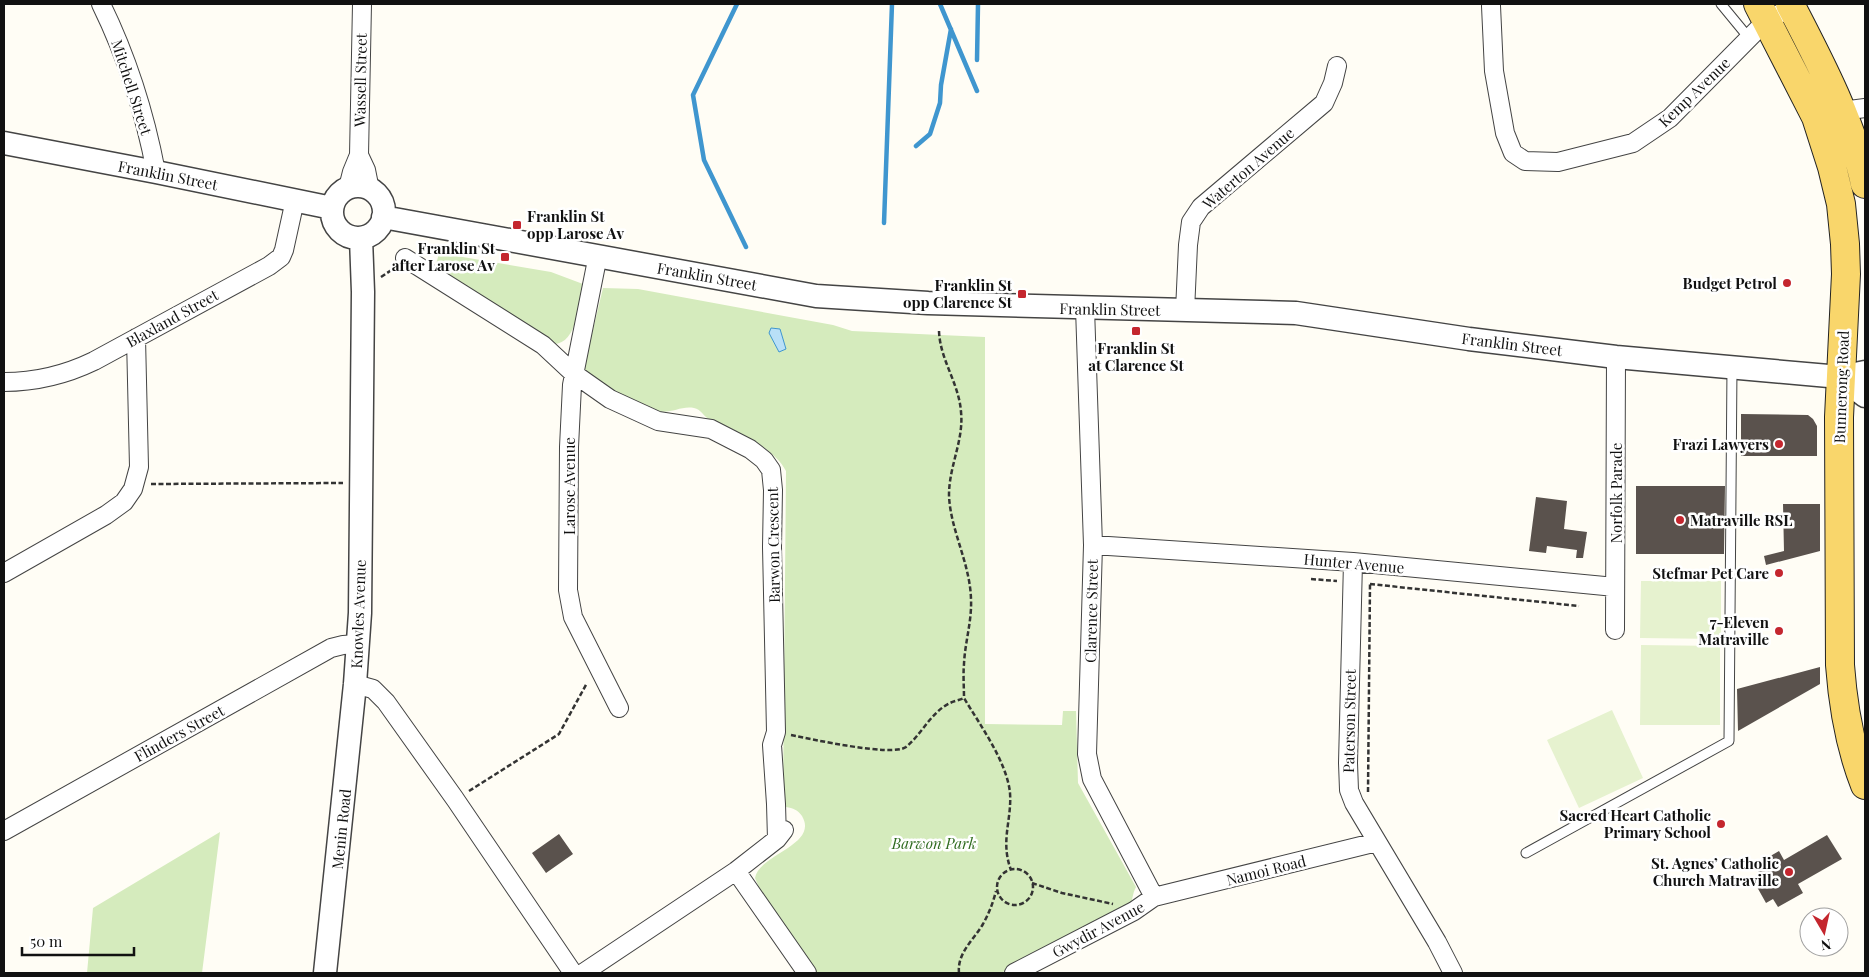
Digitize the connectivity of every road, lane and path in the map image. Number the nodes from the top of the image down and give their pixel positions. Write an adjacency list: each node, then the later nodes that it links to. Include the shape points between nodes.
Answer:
1 (102, 4): 12 (street, Mitchell Street, via 131,76)
2 (362, 4): 11 (street, Wassell Street)
3 (1721, 4): 6 (lane)
4 (1491, 6): 6 (street, Kemp Avenue, via 1494,71 1506,133 1513,153 1523,165 1558,162 1633,143 1670,118)
5 (1791, 6): 6 (street, Kemp Avenue); 8 (main road)
6 (1758, 21): 9 (main road, Bunnerong Road)
7 (1337, 66): 24 (street, Waterton Avenue, via 1324,103 1202,207 1191,222)
8 (1854, 109): 9 (street); 13 (main road)
9 (1816, 117): 30 (main road, Bunnerong Road, via 1832,167 1844,223)
10 (4, 143): 12 (street, Franklin Street)
11 (359, 155): 14 (street, Wassell Street); 15 (street, Wassell Street)
12 (156, 172): 16 (street, Franklin Street)
13 (1865, 184)
14 (348, 188): 15 (street); 17 (street, via 336,198)
15 (370, 190): 18 (street, via 381,201)
16 (295, 200): 17 (street, Franklin Street); 26 (street, Blaxland Street, via 288,239 281,257)
17 (332, 208): 19 (street, via 339,230 345,235)
18 (383, 217): 19 (street, via 378,229); 20 (street, Franklin Street)
19 (361, 238): 22 (street, Knowles Avenue)
20 (598, 255): 23 (street, Franklin Street, via 816,296); 29 (street, Larose Avenue)
21 (405, 258): 22 (path, via 383,277); 29 (street, Barwon Crescent, via 543,345)
22 (363, 277): 33 (street, Knowles Avenue)
23 (1085, 308): 24 (street, Franklin Street); 35 (street, Clarence Street)
24 (1185, 311): 27 (street, Franklin Street, via 1296,313)
25 (939, 331): 47 (path, via 939,344 962,414 949,493 951,516 964,558 971,600 963,665)
26 (136, 338): 31 (street, Blaxland Street, via 69,373); 34 (street, via 139,468)
27 (1616, 357): 28 (street, Franklin Street); 41 (street, Norfolk Parade)
28 (1732, 367): 30 (street, Franklin Street); 55 (lane, via 1728,741)
29 (573, 373): 45 (street, Larose Avenue, via 568,447 568,590 573,617); 49 (street, Barwon Crescent, via 610,399 658,420 711,428 750,450 771,470)
30 (1852, 374): 32 (street); 50 (main road, Bunnerong Road, via 1840,665 1847,721)
31 (4, 382)
32 (1865, 396)
33 (362, 483): 34 (path); 44 (street, Knowles Avenue)
34 (134, 484): 37 (street, via 124,502 106,515)
35 (1093, 545): 36 (street, Hunter Avenue); 60 (street, Clarence Street, via 1087,754 1092,779)
36 (1353, 562): 39 (street, Paterson Street); 41 (street, Hunter Avenue)
37 (4, 572)
38 (1311, 579): 39 (path, Hunter Avenue)
39 (1352, 583): 40 (path, Hunter Avenue); 54 (street, Paterson Street, via 1349,790)
40 (1370, 584): 42 (path, Hunter Avenue); 51 (path, Paterson Street)
41 (1615, 587): 43 (street, Norfolk Parade)
42 (1579, 606)
43 (1615, 630)
44 (358, 644): 46 (street, Knowles Avenue); 53 (street, Flinders Street, via 331,648)
45 (597, 665): 48 (street, Larose Avenue); 52 (path, via 559,734)
46 (355, 684): 52 (street, Knowles Avenue, via 373,689 380,695); 62 (street, Menin Road)
47 (964, 698): 49 (path, via 940,710 900,750 850,746); 56 (path, via 1002,764 1008,782 1010,808 1005,841)
48 (619, 708)
49 (776, 732): 57 (street, Barwon Crescent, via 772,745 781,834)
50 (1865, 785)
51 (1368, 793)
52 (455, 799): 63 (street, Knowles Avenue)
53 (4, 832)
54 (1378, 842): 60 (street, Namoi Road); 68 (street, Paterson Street)
55 (1526, 853)
56 (1011, 870): 58 (path, via 1024,872); 59 (path, via 1000,877)
57 (736, 871): 64 (street, Barwon Crescent); 65 (street)
58 (1032, 883): 59 (path, via 1030,897 1018,905 1004,902); 61 (path, via 1120,906)
59 (997, 890): 66 (path, via 986,918 961,955)
60 (1154, 897): 61 (street, Gwydir Avenue)
61 (1127, 915): 67 (street, Gwydir Avenue)
62 (325, 973)
63 (573, 973)
64 (583, 973)
65 (807, 973)
66 (959, 973)
67 (1014, 973)
68 (1453, 973)

